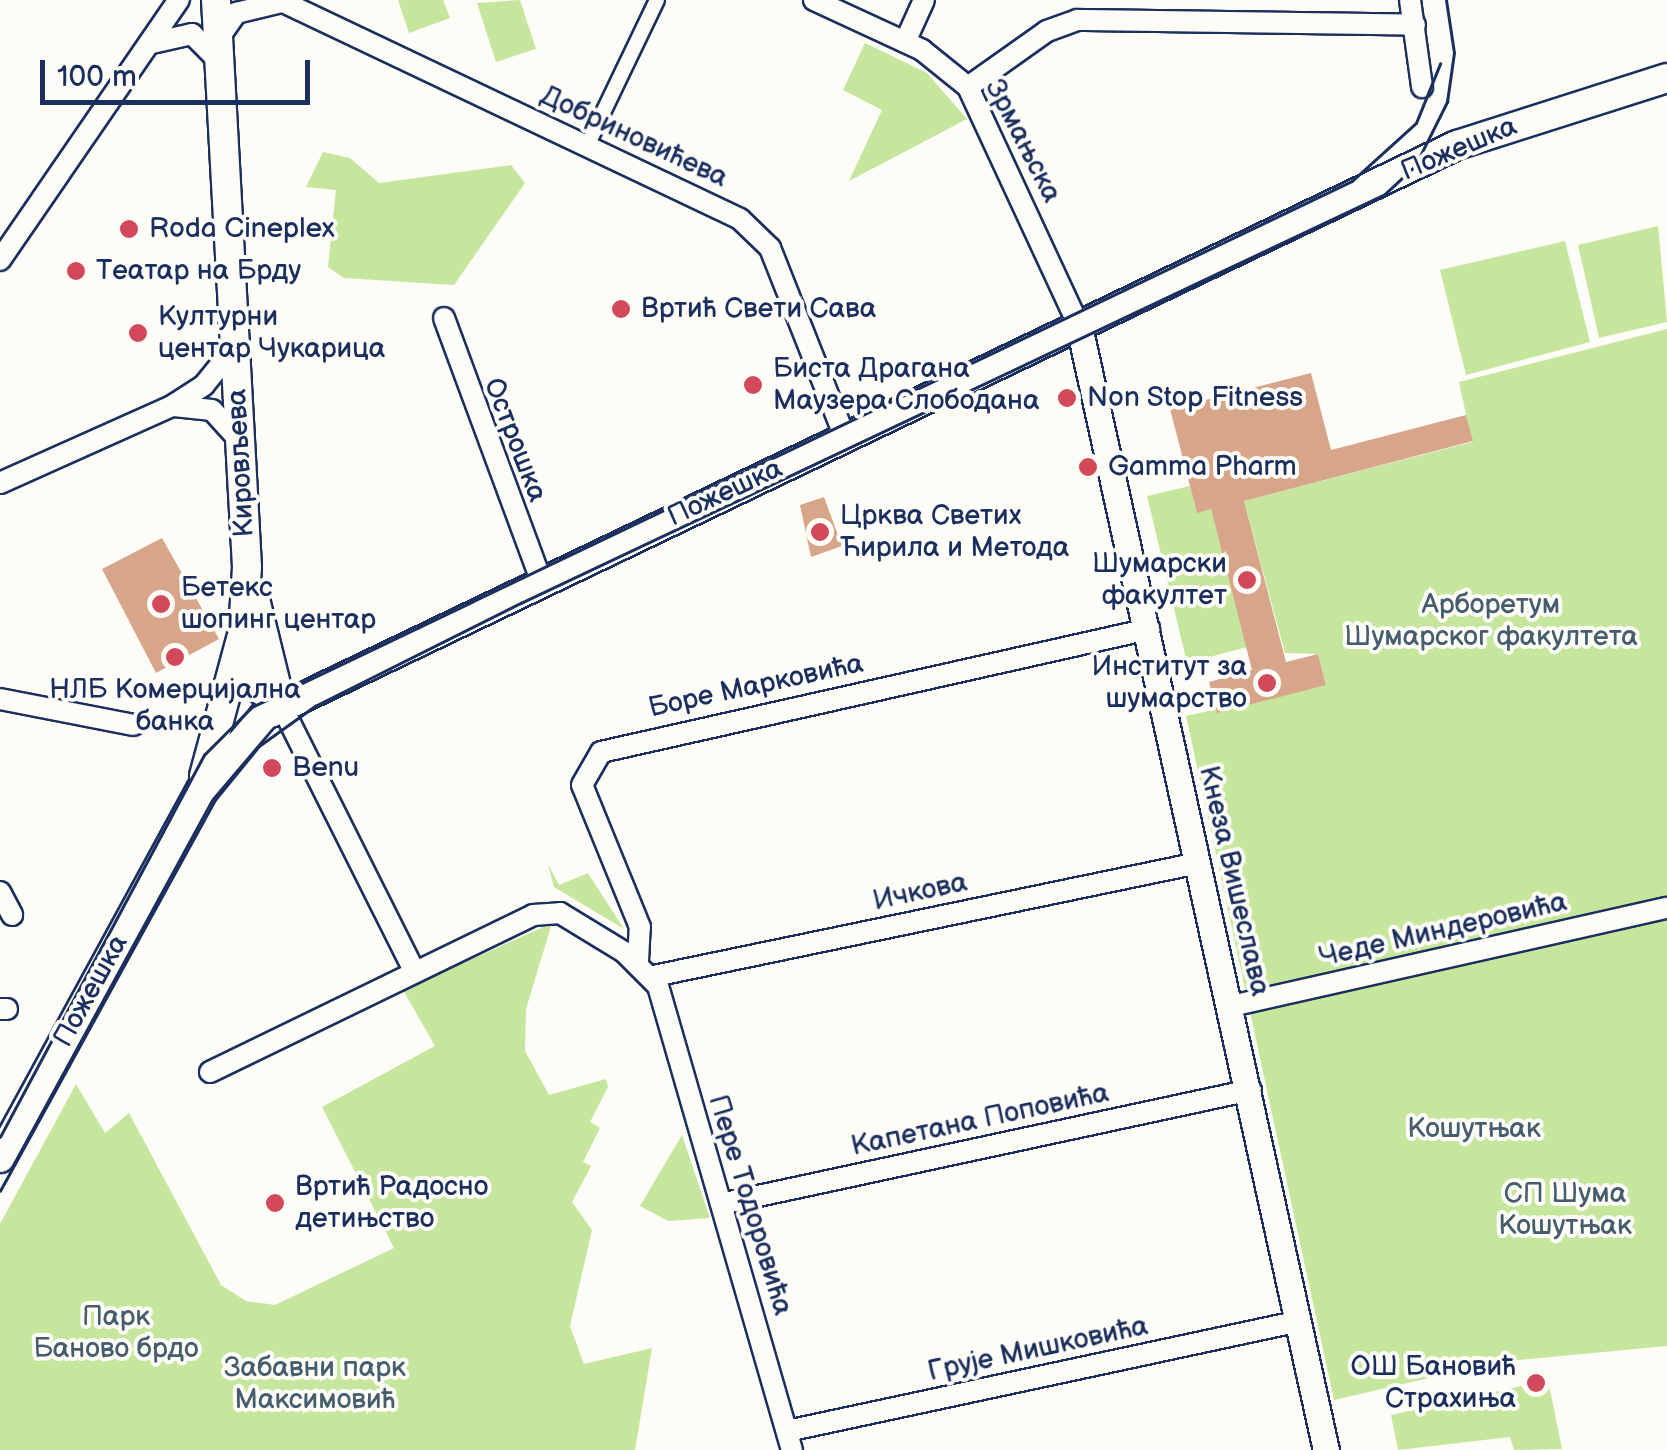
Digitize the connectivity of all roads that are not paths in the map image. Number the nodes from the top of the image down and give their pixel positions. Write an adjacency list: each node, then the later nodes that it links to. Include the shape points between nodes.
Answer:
1 (179, 0): 10 (street)
2 (216, 0): 11 (main road, Кировљева)
3 (657, 0): 15 (street)
4 (814, 0): 9 (street, Зрмањска)
5 (924, 0): 9 (street)
6 (1410, 0): 8 (street)
7 (281, 1): 11 (street, Добриновићева, via 236,13); 15 (street, Добриновићева)
8 (1415, 25): 13 (street, via 1077,20 1047,31); 14 (street)
9 (906, 42): 13 (street, Зрмањска)
10 (150, 44): 11 (street, via 192,34); 16 (street)
11 (218, 50): 19 (main road, Кировљева)
12 (1667, 78): 18 (main road, Пожешка, via 1457,144)
13 (968, 87): 18 (street, Зрмањска)
14 (1422, 87)
15 (587, 146): 21 (street, Добриновићева, via 712,202 764,240)
16 (0, 260)
17 (444, 318): 25 (street, Острошка)
18 (1080, 326): 21 (main road, Пожешка); 26 (street, Кнеза Вишеслава)
19 (235, 347): 20 (street, via 204,385); 22 (main road, Кировљева)
20 (172, 406): 22 (street, via 212,410); 23 (street)
21 (845, 437): 25 (main road, Пожешка)
22 (241, 443): 24 (main road, Кировљева)
23 (0, 484)
24 (247, 567): 27 (main road, Кировљева); 29 (main road, Кировљева)
25 (540, 580): 29 (main road, Пожешка)
26 (1148, 628): 32 (street, Кнеза Вишеслава); 36 (street, Боре Марковића, via 602,752 582,785 640,927)
27 (243, 632): 29 (main road, Кировљева, via 252,683); 31 (main road)
28 (0, 698): 30 (street)
29 (282, 706): 31 (main road, Пожешка, via 229,749); 37 (street)
30 (134, 724)
31 (201, 790): 41 (main road, Пожешка)
32 (1198, 863): 36 (street, Ичкова); 38 (street, Кнеза Вишеслава)
33 (0, 892): 35 (street)
34 (1667, 908): 38 (street, Чеде Миндеровића)
35 (12, 915)
36 (646, 968): 37 (street, via 566,916 544,912); 42 (street, Пере Тодоровића)
37 (414, 970): 39 (street)
38 (1231, 1006): 40 (street, Кнеза Вишеслава)
39 (210, 1072)
40 (1251, 1090): 42 (street, Капетана Поповића); 43 (street, Кнеза Вишеслава)
41 (0, 1158)
42 (721, 1204): 44 (street, Пере Тодоровића)
43 (1300, 1321): 44 (street, Грује Мишковића); 45 (street, Кнеза Вишеслава)
44 (789, 1440)
45 (1326, 1450)

